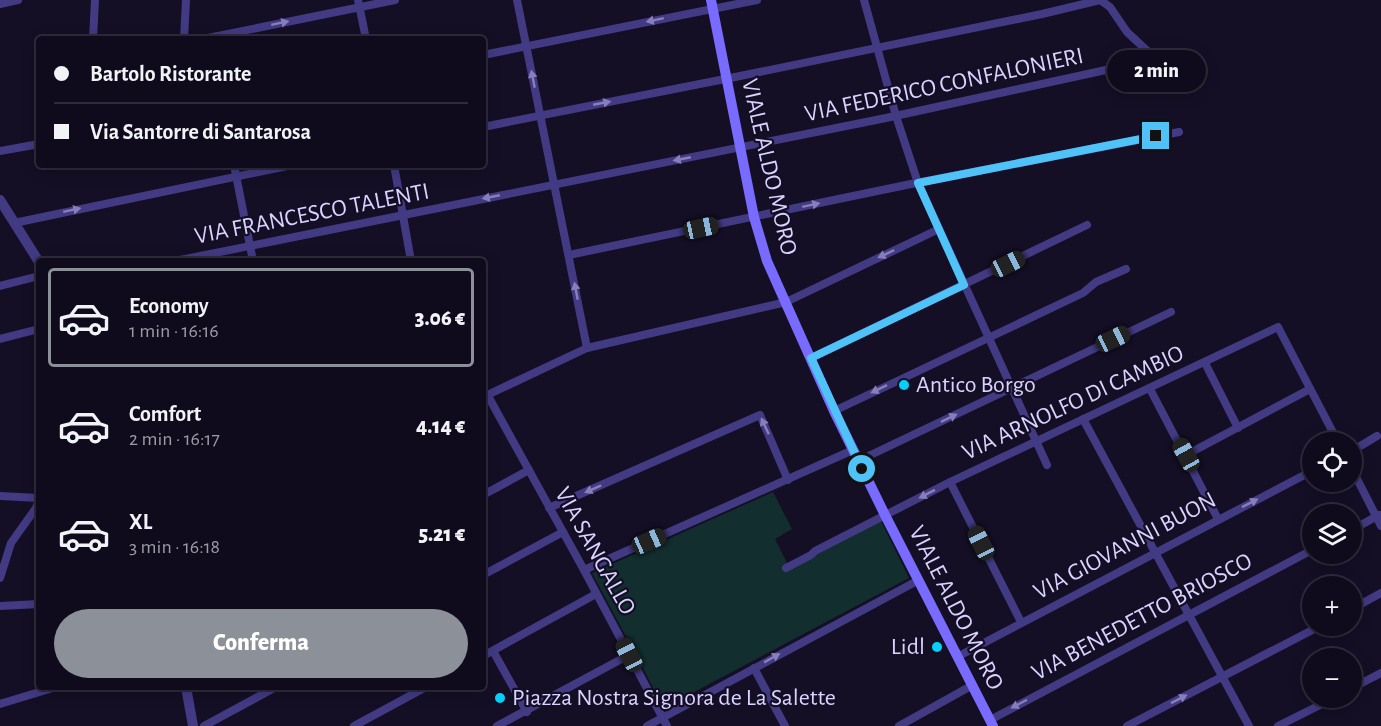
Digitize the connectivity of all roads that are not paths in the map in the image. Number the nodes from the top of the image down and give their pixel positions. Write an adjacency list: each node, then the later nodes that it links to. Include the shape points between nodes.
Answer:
1 (18, 0): 8 (street)
2 (95, 0): 11 (street)
3 (186, 0): 12 (street)
4 (395, 0): 9 (street)
5 (517, 0): 15 (street)
6 (757, 0): 10 (street)
7 (864, 0): 16 (street)
8 (0, 3)
9 (358, 3): 13 (street, one-way to 9); 14 (street)
10 (712, 4): 15 (street, one-way to 15); 18 (main road, VIALE ALDO MORO)
11 (93, 36)
12 (184, 36)
13 (215, 36)
14 (365, 36)
15 (526, 46): 17 (street); 19 (street, one-way to 15)
16 (877, 47): 18 (street); 20 (street); 20 (street, VIA FEDERICO CONFALONIERI, via 1101,0 1156,59)
17 (486, 54)
18 (726, 79): 19 (street, one-way to 18); 24 (main road, VIALE ALDO MORO)
19 (540, 115): 21 (street); 31 (street)
20 (896, 116): 24 (street, VIA FEDERICO CONFALONIERI); 30 (street)
21 (486, 126)
22 (1179, 132): 30 (street)
23 (36, 145): 25 (street)
24 (740, 148): 31 (street, VIA FRANCESCO TALENTI, one-way to 31); 34 (main road, VIALE ALDO MORO)
25 (0, 151)
26 (235, 168): 29 (street)
27 (275, 168): 29 (street)
28 (395, 168): 33 (street)
29 (236, 175): 35 (street, one-way to 29); 38 (street)
30 (918, 183): 34 (street, one-way to 30); 37 (street)
31 (554, 185): 33 (street, VIA FRANCESCO TALENTI, one-way to 33); 39 (street)
32 (0, 200): 35 (street)
33 (403, 215): 38 (street, VIA FRANCESCO TALENTI); 43 (street)
34 (754, 217): 39 (street); 48 (main road, VIALE ALDO MORO, via 767,261)
35 (14, 223): 40 (street)
36 (1087, 225): 46 (street)
37 (939, 229): 46 (street); 48 (street, one-way to 48)
38 (250, 246): 41 (street, VIA FRANCESCO TALENTI); 42 (street)
39 (569, 255): 53 (street, one-way to 39)
40 (36, 258)
41 (190, 258)
42 (252, 258)
43 (410, 258)
44 (1126, 269): 51 (street)
45 (36, 277): 47 (street)
46 (964, 285): 51 (street); 54 (street)
47 (0, 286)
48 (786, 302): 53 (street); 54 (main road, VIALE ALDO MORO)
49 (1171, 312): 56 (street)
50 (36, 330): 52 (street)
51 (989, 336): 56 (street); 61 (street, one-way to 61)
52 (0, 339)
53 (587, 348): 59 (street)
54 (811, 358): 61 (main road, VIALE ALDO MORO)
55 (1205, 363): 57 (street, VIA ARNOLFO DI CAMBIO); 58 (street, VIA ARNOLFO DI CAMBIO, via 1278,327); 63 (street)
56 (1012, 387): 66 (street); 70 (street, one-way to 56)
57 (1150, 389): 62 (street, VIA ARNOLFO DI CAMBIO); 69 (street)
58 (1310, 389): 63 (street); 64 (street)
59 (486, 397)
60 (486, 399): 72 (street, VIA SANGALLO)
61 (834, 411): 68 (main road, VIALE ALDO MORO)
62 (1083, 419): 66 (street, VIA ARNOLFO DI CAMBIO); 88 (street)
63 (1238, 428): 69 (street)
64 (1333, 432)
65 (1377, 436): 67 (street)
66 (1037, 442): 71 (street); 75 (street, VIA ARNOLFO DI CAMBIO)
67 (1362, 445)
68 (854, 450): 70 (main road, VIALE ALDO MORO); 74 (street)
69 (1186, 455): 84 (street)
70 (858, 461): 82 (main road, VIALE ALDO MORO)
71 (1047, 465)
72 (529, 470): 77 (street); 81 (street, VIA SANGALLO)
73 (1302, 476): 84 (street, VIA GIOVANNI BUON, one-way to 73)
74 (788, 480): 81 (street, one-way to 81, via 760,415); 91 (street)
75 (950, 482): 82 (street, VIA ARNOLFO DI CAMBIO, one-way to 82); 101 (street)
76 (1362, 486): 83 (street)
77 (486, 493)
78 (0, 496): 79 (street)
79 (36, 499)
80 (36, 508): 93 (street, via 11,543)
81 (549, 508): 87 (street, VIA SANGALLO)
82 (885, 515): 90 (street, VIA ARNOLFO DI CAMBIO); 94 (main road, VIALE ALDO MORO)
83 (1379, 515): 85 (street); 86 (street)
84 (1218, 519): 88 (street, VIA GIOVANNI BUON)
85 (1362, 524)
86 (1381, 526)
87 (562, 532): 91 (street, VIA SANGALLO); 92 (street)
88 (1157, 552): 100 (street); 101 (street, VIA GIOVANNI BUON)
89 (1302, 555): 100 (street, VIA BENEDETTO BRIOSCO)
90 (786, 568)
91 (584, 570): 96 (street, VIA SANGALLO)
92 (486, 573)
93 (0, 578)
94 (917, 581): 106 (main road, VIALE ALDO MORO); 107 (street, one-way to 94)
95 (1381, 593): 97 (street)
96 (596, 594): 103 (street); 105 (street, VIA SANGALLO)
97 (1362, 603)
98 (36, 604): 99 (street)
99 (0, 606)
100 (1188, 614): 109 (street); 120 (street, VIA BENEDETTO BRIOSCO, one-way to 120)
101 (1021, 622): 106 (street, VIA GIOVANNI BUON)
102 (1302, 635): 109 (street)
103 (493, 651): 104 (street); 118 (street)
104 (486, 654)
105 (629, 655): 118 (street); 119 (street, VIA SANGALLO)
106 (957, 657): 111 (main road, VIALE ALDO MORO)
107 (754, 668): 119 (street); 127 (street)
108 (1381, 673): 110 (street)
109 (1222, 676): 129 (street, one-way to 109); 130 (street)
110 (1362, 683)
111 (971, 686): 120 (main road, VIALE ALDO MORO); 128 (street)
112 (47, 690): 116 (street)
113 (187, 690): 121 (street)
114 (270, 690): 122 (street)
115 (420, 690): 123 (street)
116 (0, 705)
117 (1314, 708): 131 (street)
118 (527, 712): 124 (street)
119 (662, 717): 125 (street); 126 (street, VIA SANGALLO)
120 (992, 723)
121 (193, 726)
122 (204, 726)
123 (354, 726)
124 (497, 726)
125 (647, 726)
126 (667, 726)
127 (784, 726)
128 (899, 726)
129 (1127, 726)
130 (1249, 726)
131 (1278, 726)

